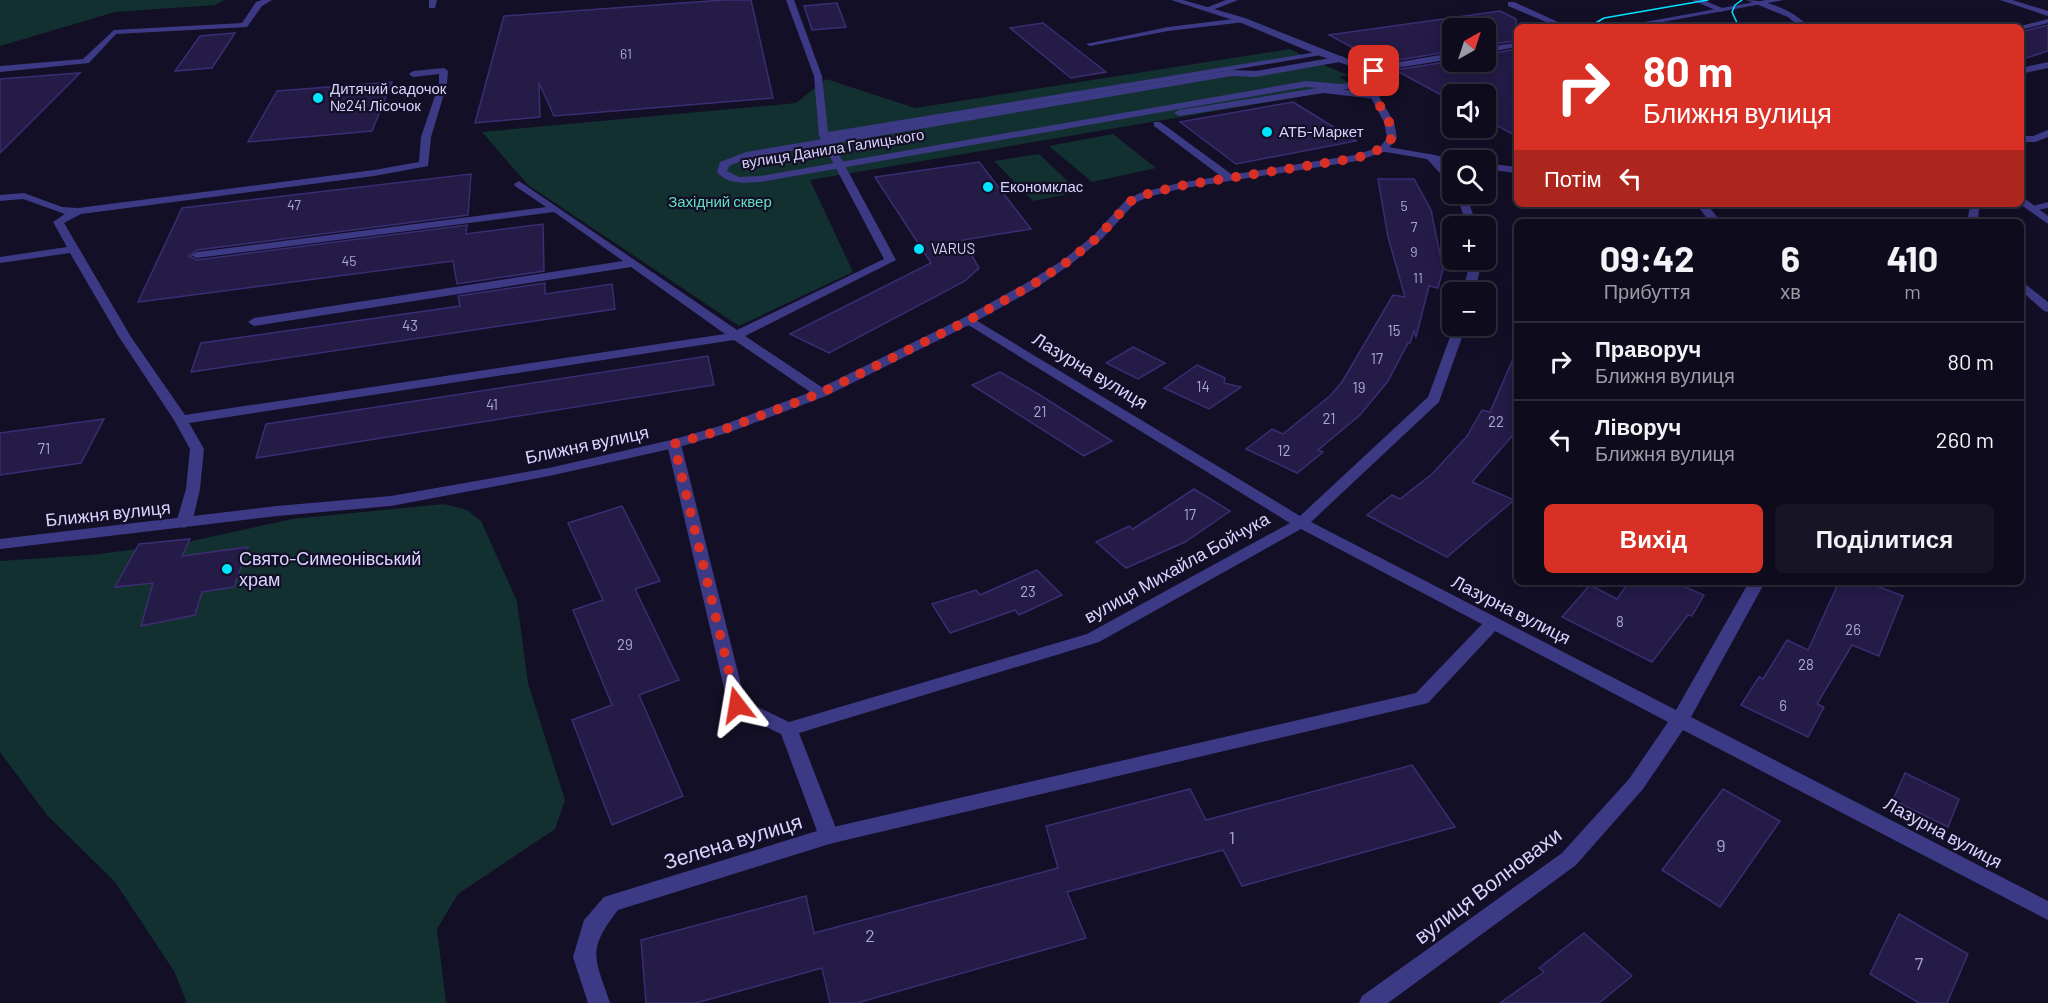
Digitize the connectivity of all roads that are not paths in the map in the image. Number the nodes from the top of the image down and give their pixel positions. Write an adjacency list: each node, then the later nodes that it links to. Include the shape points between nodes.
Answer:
1 (268, 0): 27 (street, via 259,4 244,25 114,32 86,62)
2 (790, 0): 35 (street, via 818,76)
3 (1175, 0): 11 (street)
4 (1234, 0): 11 (street)
5 (1696, 0): 12 (street)
6 (1750, 0): 10 (street)
7 (1780, 0): 10 (street)
8 (2004, 0): 13 (street)
9 (1511, 4): 16 (street)
10 (1760, 4): 12 (street); 18 (street, via 1791,15)
11 (1207, 9): 14 (street)
12 (1723, 10): 17 (street)
13 (2048, 14)
14 (1242, 21): 20 (street, via 1168,29); 23 (street)
15 (2048, 21): 19 (street)
16 (1558, 24)
17 (1639, 24)
18 (1802, 24)
19 (2024, 27)
20 (1090, 44)
21 (1514, 45): 22 (street)
22 (1496, 48)
23 (1323, 54): 25 (street); 35 (street)
24 (1442, 58): 30 (street, вулиця Данила Галицького, via 1381,68)
25 (1342, 59): 30 (street); 35 (street, вулиця Данила Галицького, via 1256,74 1232,73)
26 (2048, 65): 28 (street)
27 (0, 69)
28 (2024, 69)
29 (413, 74): 52 (street, via 444,71 426,137 424,164)
30 (1371, 77): 31 (street); 40 (street, вулиця Данила Галицького, via 1341,87 1306,84)
31 (1376, 96): 32 (street, via 1323,90); 37 (street, via 1392,138)
32 (1179, 113)
33 (1157, 124): 44 (street)
34 (2048, 133): 36 (street)
35 (826, 139): 40 (street); 40 (street, вулиця Данила Галицького, via 737,157 724,164 722,172 731,178 750,180)
36 (2024, 139)
37 (1383, 148): 38 (street); 44 (street, Ближня вулиця, via 1357,158)
38 (1430, 157): 39 (street); 42 (street)
39 (1442, 159)
40 (841, 165): 63 (street, via 890,260)
41 (1496, 167): 43 (street)
42 (1442, 170)
43 (1514, 170)
44 (1230, 178): 61 (street, Ближня вулиця, via 1179,186 1131,201 1098,237 1067,262)
45 (519, 184): 51 (street)
46 (0, 198): 52 (street, via 24,196 60,210)
47 (2024, 202): 50 (street)
48 (2048, 206): 50 (street)
49 (1704, 207): 53 (street)
50 (2031, 208): 54 (street)
51 (556, 209): 56 (street); 58 (street)
52 (78, 211): 55 (street, via 58,222)
53 (1714, 219)
54 (2048, 221)
55 (74, 249): 57 (street); 66 (street, via 125,337)
56 (197, 255)
57 (0, 260)
58 (634, 263): 62 (street); 63 (street)
59 (2024, 287): 60 (street)
60 (2048, 308)
61 (969, 320): 65 (street, Ближня вулиця); 69 (street, Лазурна вулиця)
62 (254, 322)
63 (735, 336): 65 (street); 66 (street)
64 (1456, 336): 69 (street, вулиця Михайла Бойчука, via 1434,399)
65 (821, 393): 67 (street, Ближня вулиця)
66 (182, 420): 68 (street, via 197,449)
67 (674, 444): 68 (street, Ближня вулиця, via 391,501); 74 (street, via 737,705)
68 (184, 523): 70 (street, Ближня вулиця)
69 (1301, 523): 72 (street, Лазурна вулиця); 74 (street, вулиця Михайла Бойчука, via 1094,638)
70 (0, 544)
71 (1755, 585): 73 (street, вулиця Волновахи)
72 (1492, 624): 73 (street, Лазурна вулиця); 75 (street, via 1422,698)
73 (1681, 718): 76 (street, Лазурна вулиця); 78 (street, вулиця Волновахи, via 1636,784 1569,859)
74 (788, 729): 75 (street, Зелена вулиця)
75 (829, 836): 77 (street, Зелена вулиця, via 611,903 592,927 584,957)
76 (2048, 911)
77 (599, 1003)
78 (1370, 1003)

